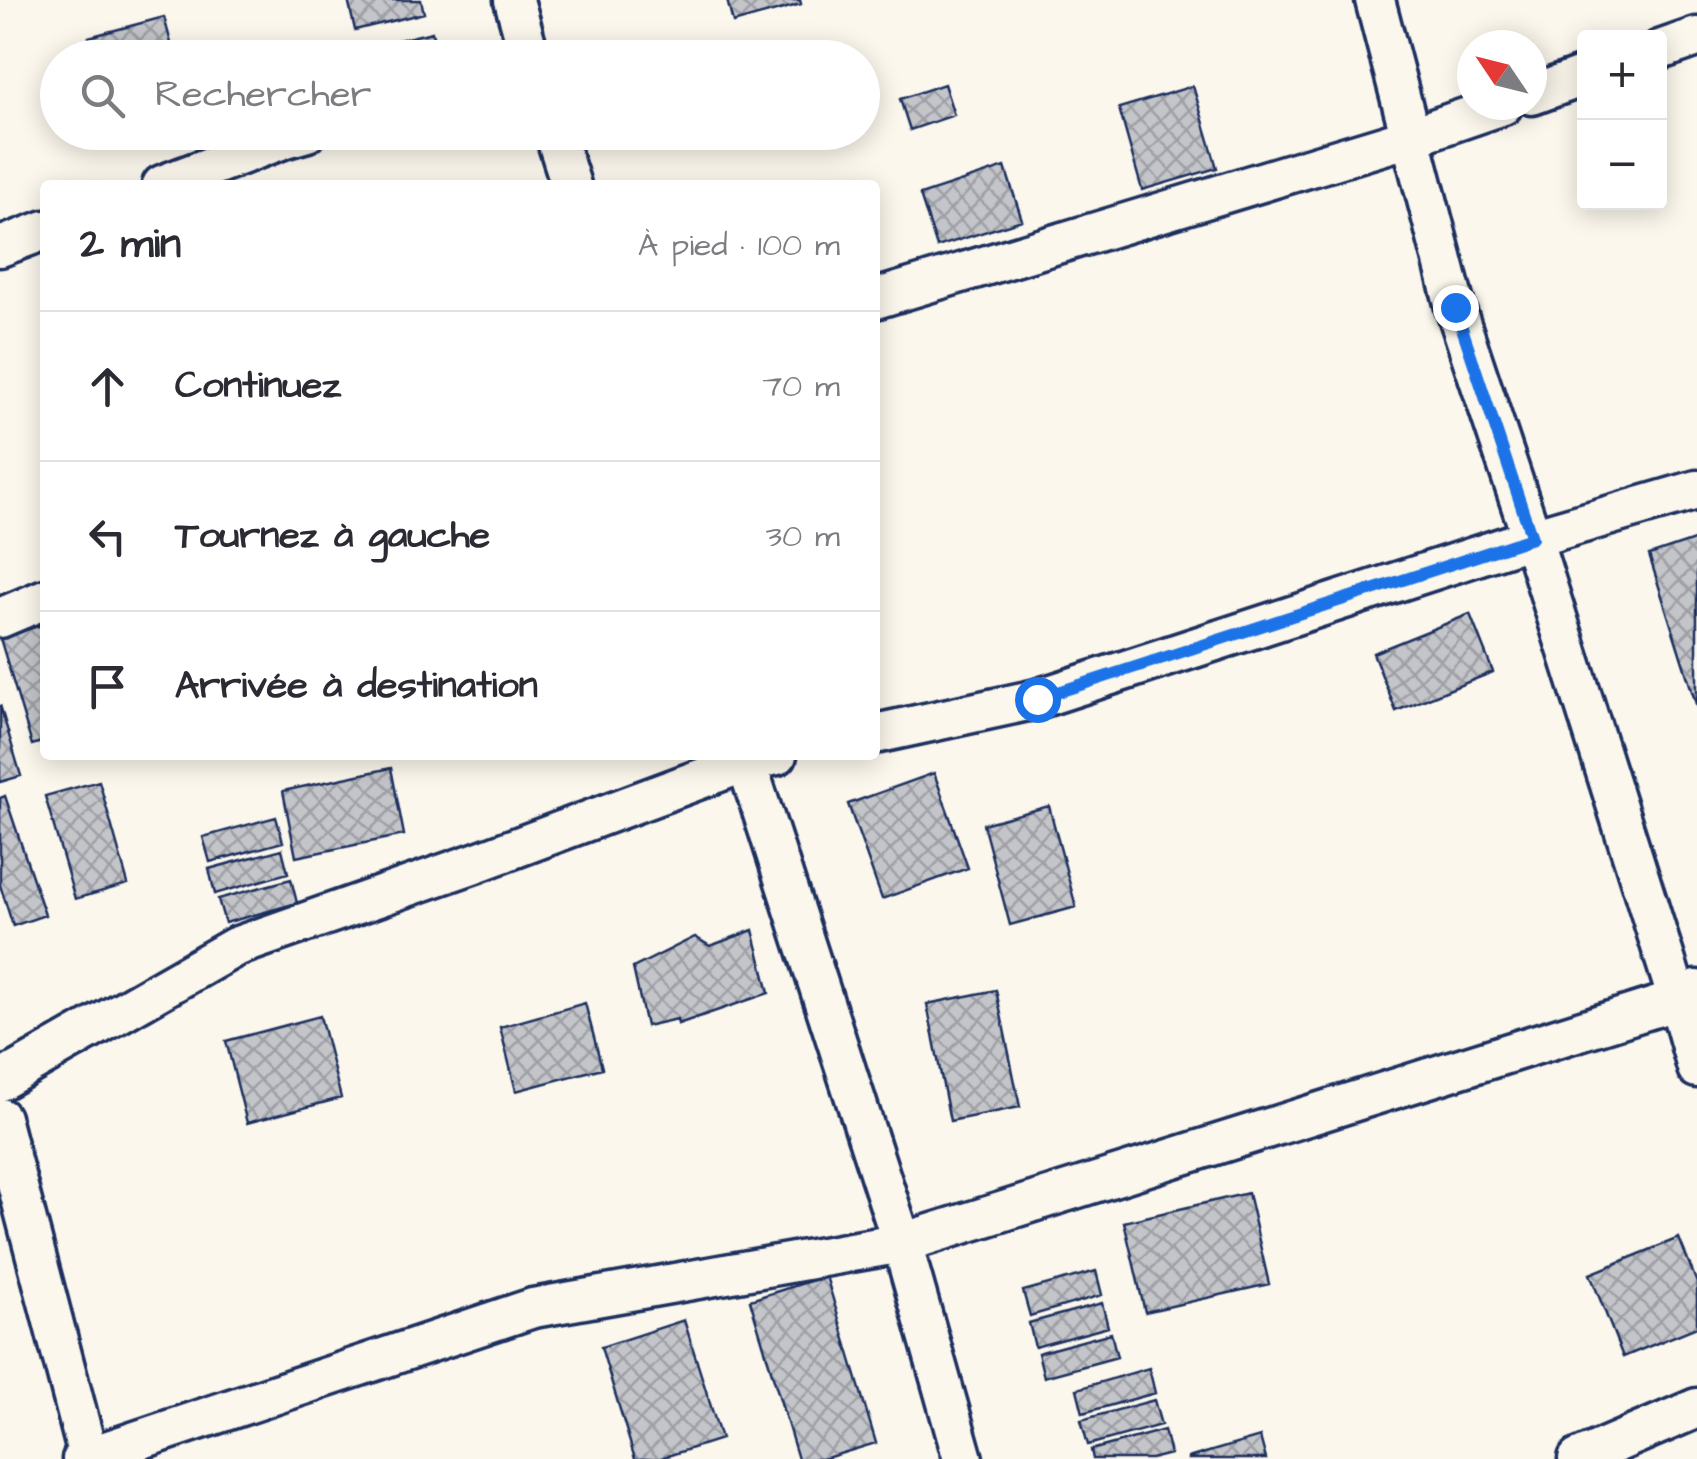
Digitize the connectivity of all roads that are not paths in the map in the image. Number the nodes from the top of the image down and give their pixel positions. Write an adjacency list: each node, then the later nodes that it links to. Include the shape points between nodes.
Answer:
1 (514, 0): 4 (street)
2 (1375, 0): 9 (street)
3 (1697, 37): 5 (street)
4 (525, 40)
5 (1667, 48)
6 (1577, 79): 7 (street)
7 (1547, 90)
8 (1459, 120): 9 (street)
9 (1410, 137): 16 (street); 18 (street, via 1455,307)
10 (254, 150): 12 (street)
11 (560, 150): 13 (street)
12 (175, 180)
13 (569, 180)
14 (40, 232): 15 (street)
15 (0, 247)
16 (880, 298)
17 (1697, 490): 18 (street)
18 (1532, 538): 21 (street, via 1037,699); 24 (street)
19 (40, 601): 20 (street)
20 (0, 618)
21 (880, 733)
22 (748, 760): 26 (street, via 235,948)
23 (757, 760): 28 (street)
24 (1688, 995): 25 (street); 28 (street)
25 (1697, 1068)
26 (0, 1080)
27 (0, 1118): 30 (street)
28 (902, 1243): 30 (street, via 534,1308); 31 (street)
29 (1697, 1408): 32 (street)
30 (87, 1458)
31 (963, 1459)
32 (1578, 1459)

